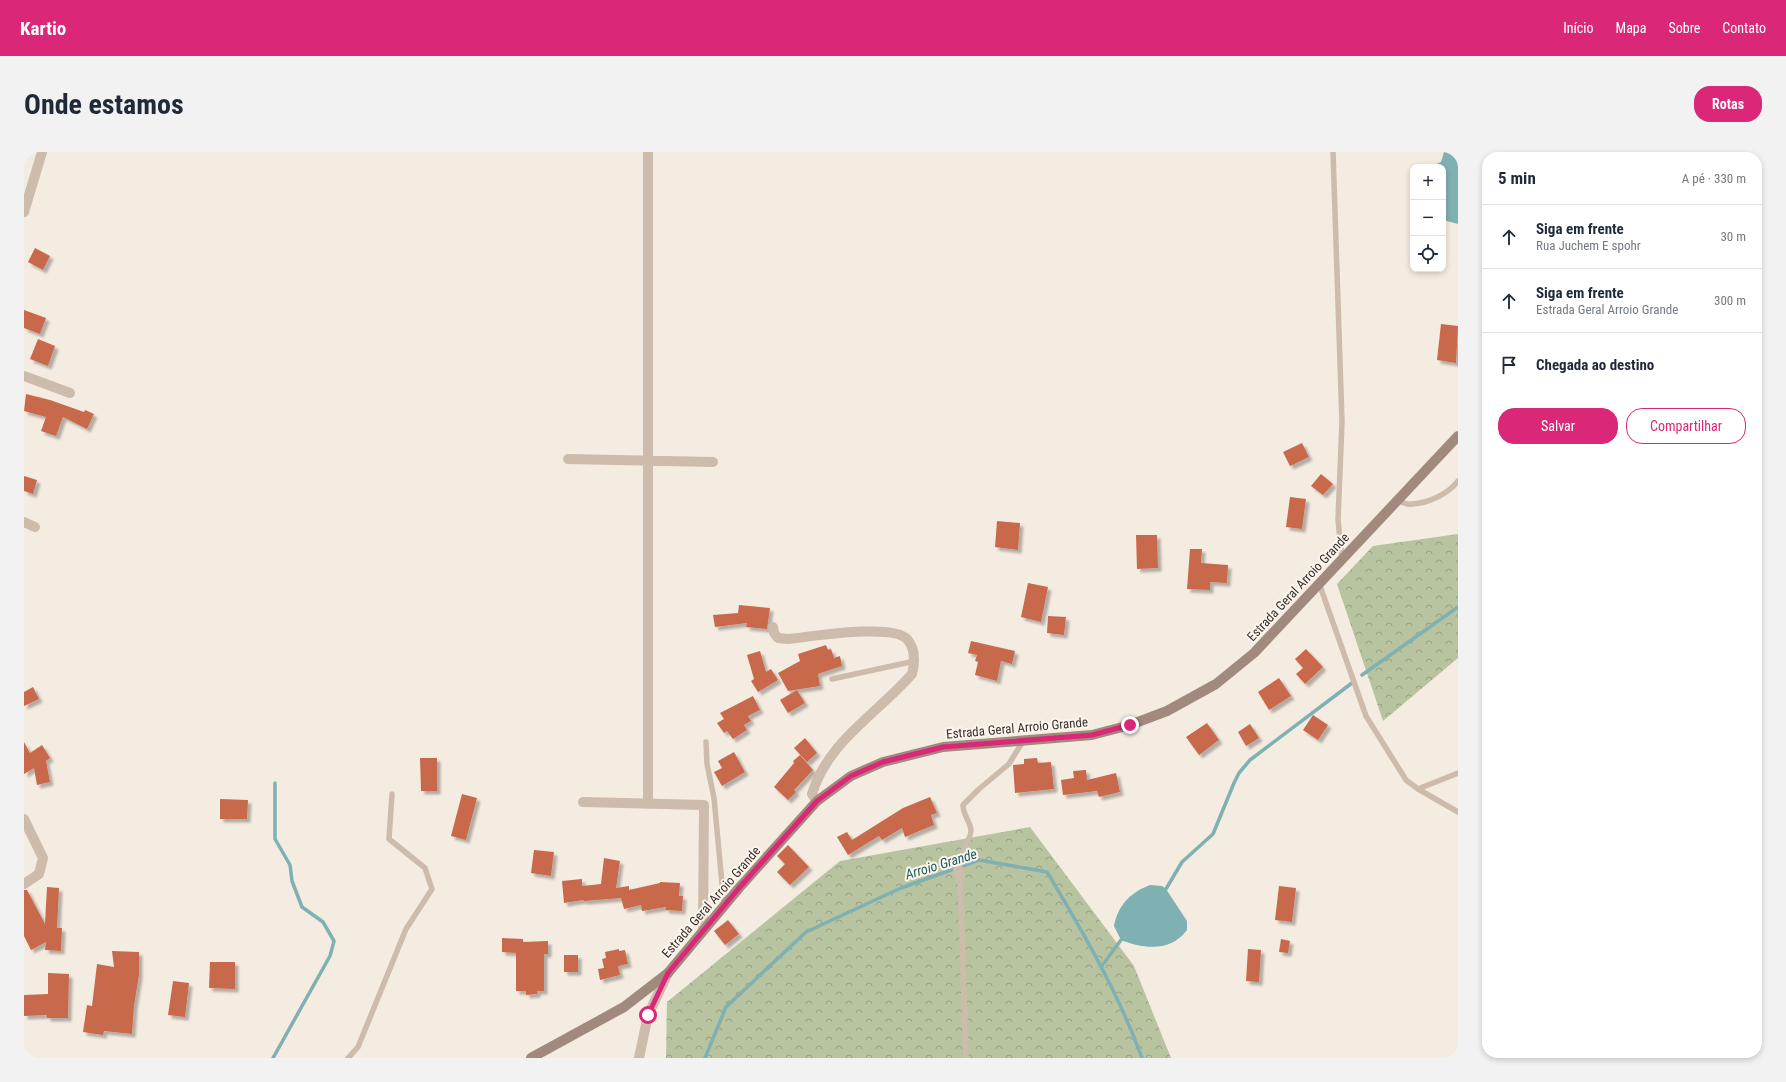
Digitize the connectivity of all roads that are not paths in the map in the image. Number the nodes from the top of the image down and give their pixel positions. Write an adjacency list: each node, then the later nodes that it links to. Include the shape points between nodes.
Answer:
1 (42, 152): 4 (street)
2 (648, 152): 9 (street)
3 (1333, 152): 15 (lane, via 1342,422 1338,520)
4 (24, 212)
5 (24, 376): 6 (street)
6 (70, 393)
7 (1458, 436): 12 (main road, Estrada Geral Arroio Grande)
8 (568, 459): 9 (street)
9 (647, 461): 10 (street); 27 (street)
10 (714, 462)
11 (1458, 481): 12 (lane, via 1445,494 1429,500 1411,504)
12 (1397, 500): 15 (main road, Estrada Geral Arroio Grande)
13 (24, 522): 14 (street)
14 (35, 527)
15 (1342, 559): 16 (main road, Estrada Geral Arroio Grande)
16 (1319, 583): 20 (main road, Estrada Geral Arroio Grande, via 1254,653 1216,684 1167,711 1130,725 1092,735); 23 (lane, via 1366,716 1406,780)
17 (773, 627): 18 (street, via 778,638 788,639 849,632 897,634 906,638 912,646)
18 (915, 661): 19 (lane); 25 (street, via 912,674 903,685 838,746 822,766 812,794)
19 (832, 679)
20 (1023, 741): 25 (main road, Estrada Geral Arroio Grande, via 943,747 883,762 851,776); 30 (lane, via 1009,764 963,805 971,835)
21 (706, 742): 33 (lane)
22 (1458, 773): 23 (lane)
23 (1418, 789): 28 (lane)
24 (392, 794): 36 (lane, via 389,839 425,868 432,889 406,929 358,1047)
25 (817, 801): 33 (main road, Estrada Geral Arroio Grande)
26 (582, 802): 27 (street)
27 (648, 804): 34 (street, via 704,805)
28 (1458, 812)
29 (24, 819): 32 (street, via 43,858 39,874)
30 (957, 865): 31 (street)
31 (960, 878): 39 (lane)
32 (24, 884)
33 (724, 905): 34 (main road, Estrada Geral Arroio Grande)
34 (703, 930): 35 (main road, Estrada Geral Arroio Grande)
35 (668, 973): 37 (main road, Estrada Geral Arroio Grande, via 624,1007); 38 (street, via 648,1015)
36 (348, 1058)
37 (531, 1058)
38 (639, 1058)
39 (966, 1058)

